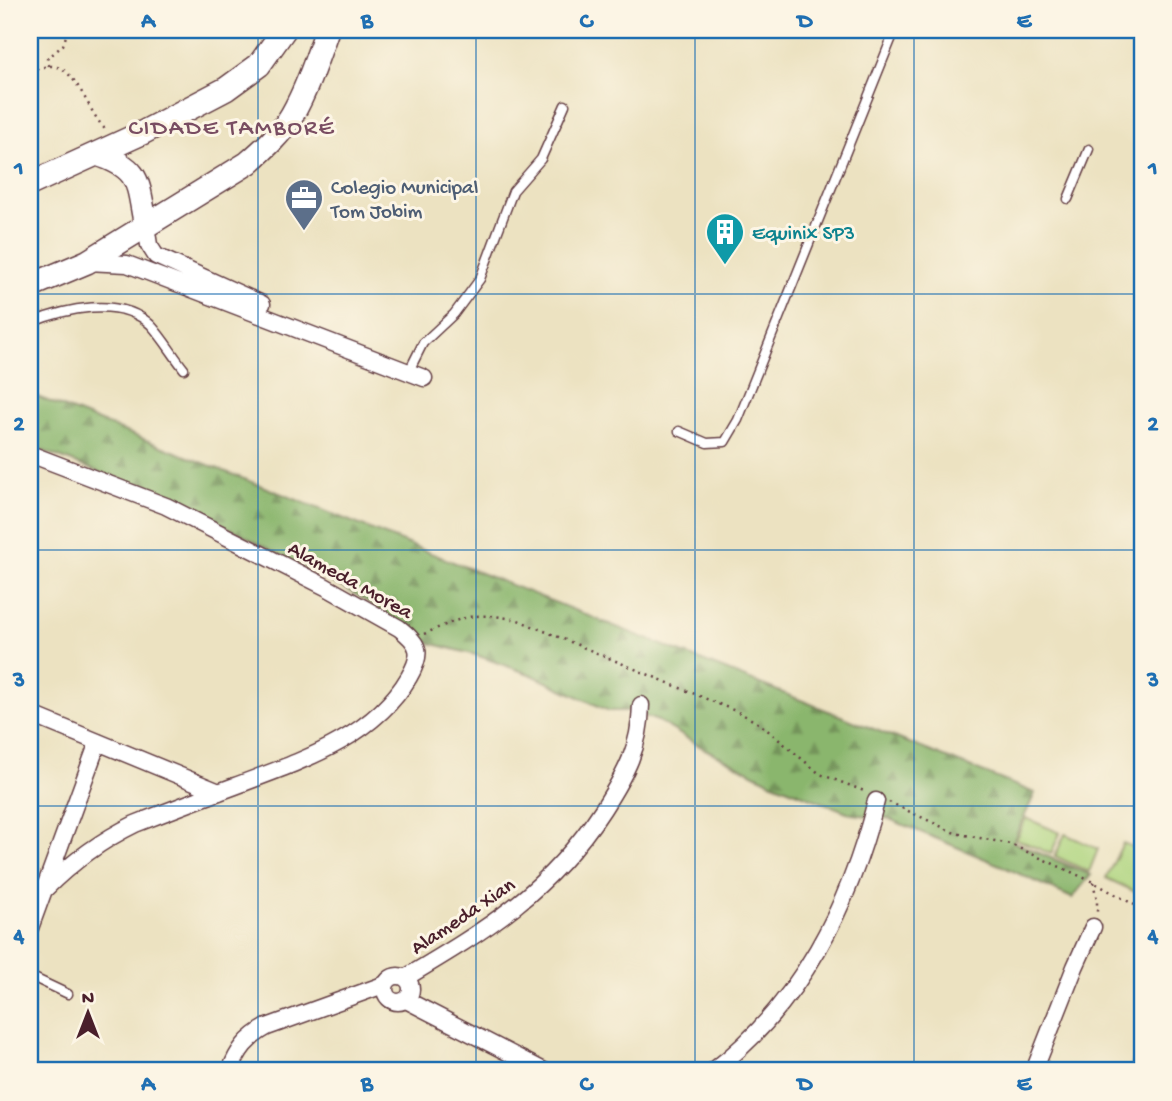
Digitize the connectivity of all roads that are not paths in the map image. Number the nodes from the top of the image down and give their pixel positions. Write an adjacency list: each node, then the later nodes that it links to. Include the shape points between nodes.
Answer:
1 (284, 30): 6 (main road, via 259,65 240,80)
2 (327, 30): 9 (main road, via 291,116 270,143 248,163)
3 (895, 30): 16 (lane, via 738,420 725,442 707,443)
4 (565, 104): 15 (lane, via 541,159 513,191 480,279 454,314 423,343)
5 (1089, 149): 8 (lane)
6 (97, 154): 7 (main road); 9 (main road, via 129,170 137,182)
7 (30, 184)
8 (1068, 199)
9 (146, 226): 10 (main road); 12 (street, via 156,256 262,304)
10 (87, 262): 11 (main road); 12 (street, via 127,264)
11 (30, 286)
12 (282, 322): 15 (street)
13 (30, 323): 14 (lane, via 59,312 98,307 126,312 149,324)
14 (184, 369)
15 (417, 375)
16 (679, 431)
17 (30, 454): 21 (street, Alameda Morea, via 166,506 326,587 399,628 417,644 412,673 395,697 363,726 337,744)
18 (641, 705): 27 (street, Alameda Xian, via 639,739 630,765 598,817 557,869 489,926)
19 (30, 714): 20 (street)
20 (98, 742): 21 (street); 23 (street)
21 (219, 792): 23 (street, Alameda Morea, via 107,838 82,854)
22 (877, 798): 33 (street, via 853,876 820,948 751,1039)
23 (45, 889): 24 (street)
24 (30, 928)
25 (1093, 928): 34 (street)
26 (30, 976): 29 (lane)
27 (405, 978): 28 (street, via 396,976); 30 (street, via 411,989)
28 (386, 984): 30 (street, via 390,1000); 31 (street, via 267,1027 244,1044)
29 (68, 994)
30 (406, 1000): 32 (street)
31 (230, 1071)
32 (544, 1071)
33 (713, 1071)
34 (1034, 1071)

